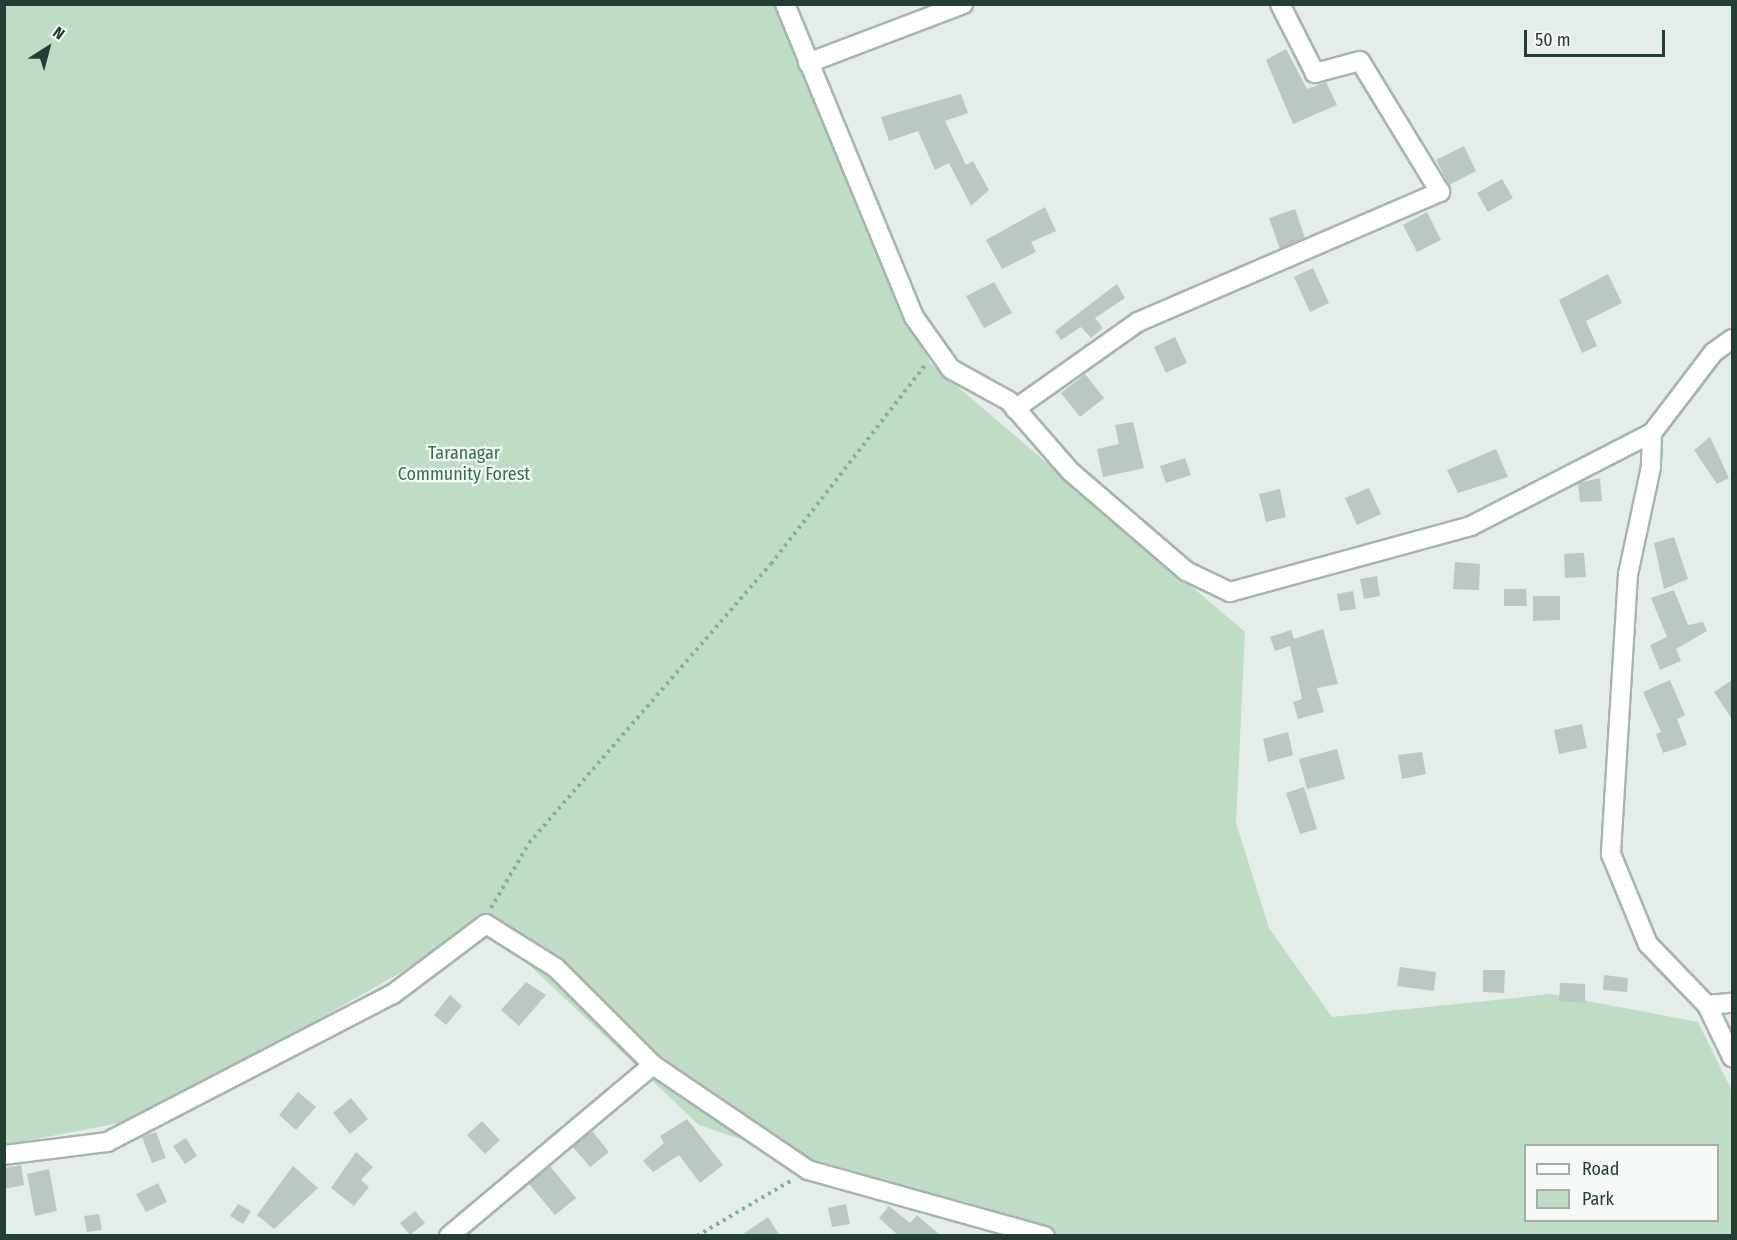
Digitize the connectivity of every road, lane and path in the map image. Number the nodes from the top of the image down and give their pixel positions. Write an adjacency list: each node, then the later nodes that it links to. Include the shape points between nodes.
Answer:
1 (785, 4): 4 (street)
2 (963, 4): 4 (street)
3 (1280, 4): 7 (street, via 1315,73 1359,61 1440,192 1138,322)
4 (808, 63): 6 (street, via 914,317)
5 (1732, 339): 8 (street, via 1713,353)
6 (937, 349): 7 (street, via 951,369); 9 (path, via 771,564 529,843 492,903)
7 (1015, 409): 8 (street, via 1071,471 1186,571 1230,592 1471,526)
8 (1652, 433): 11 (street, via 1651,467 1628,574 1611,854 1648,944)
9 (486, 924): 13 (street, via 556,968); 14 (street, via 393,994 107,1142)
10 (1732, 1003): 11 (street)
11 (1707, 1005): 12 (street)
12 (1732, 1057)
13 (653, 1065): 15 (street); 16 (street)
14 (4, 1155)
15 (808, 1170): 17 (path); 18 (street)
16 (449, 1236)
17 (697, 1236)
18 (1045, 1236)

